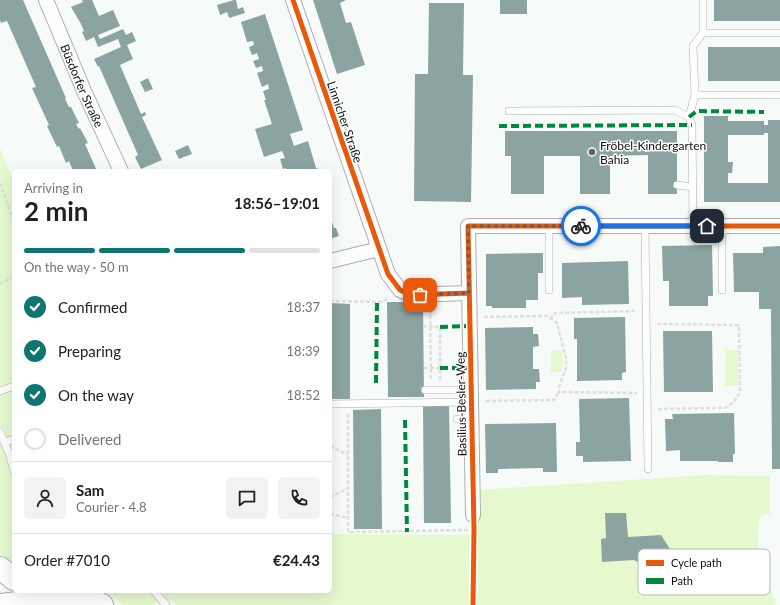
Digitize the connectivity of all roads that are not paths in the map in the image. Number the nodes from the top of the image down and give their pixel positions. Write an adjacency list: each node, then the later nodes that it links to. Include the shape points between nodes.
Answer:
1 (46, 0): 10 (street, Büsdorfer Straße)
2 (293, 0): 18 (street, Linnicher Straße)
3 (704, 0): 4 (lane)
4 (703, 33): 5 (lane); 7 (lane, via 693,46)
5 (780, 33)
6 (780, 94): 7 (lane)
7 (695, 95): 9 (lane)
8 (509, 111): 9 (lane, via 675,110)
9 (689, 117): 12 (lane, via 692,125)
10 (120, 169)
11 (676, 185): 12 (lane)
12 (693, 187): 15 (lane)
13 (549, 226): 14 (street); 20 (lane); 22 (street, Basilius-Besler-Weg, via 468,226)
14 (645, 226): 15 (street); 34 (lane)
15 (693, 226): 16 (street)
16 (722, 226): 17 (street); 21 (lane)
17 (780, 226)
18 (379, 250): 19 (street); 22 (street, via 388,274 400,290 411,295)
19 (332, 261)
20 (549, 290)
21 (722, 290)
22 (469, 293): 26 (street, Basilius-Besler-Weg)
23 (12, 387): 25 (lane)
24 (428, 390): 26 (lane)
25 (0, 391)
26 (471, 396): 27 (lane); 28 (street, Basilius-Besler-Weg)
27 (332, 404)
28 (471, 418): 29 (lane); 35 (street, Basilius-Besler-Weg)
29 (456, 419)
30 (0, 432): 32 (lane)
31 (12, 440): 32 (lane)
32 (4, 442): 33 (lane)
33 (12, 463)
34 (648, 469)
35 (473, 515)
36 (0, 568): 37 (main road)
37 (12, 577)
38 (59, 593): 40 (main road)
39 (157, 593): 43 (lane)
40 (75, 596): 41 (main road); 42 (main road)
41 (1, 605)
42 (102, 605)
43 (166, 605)

